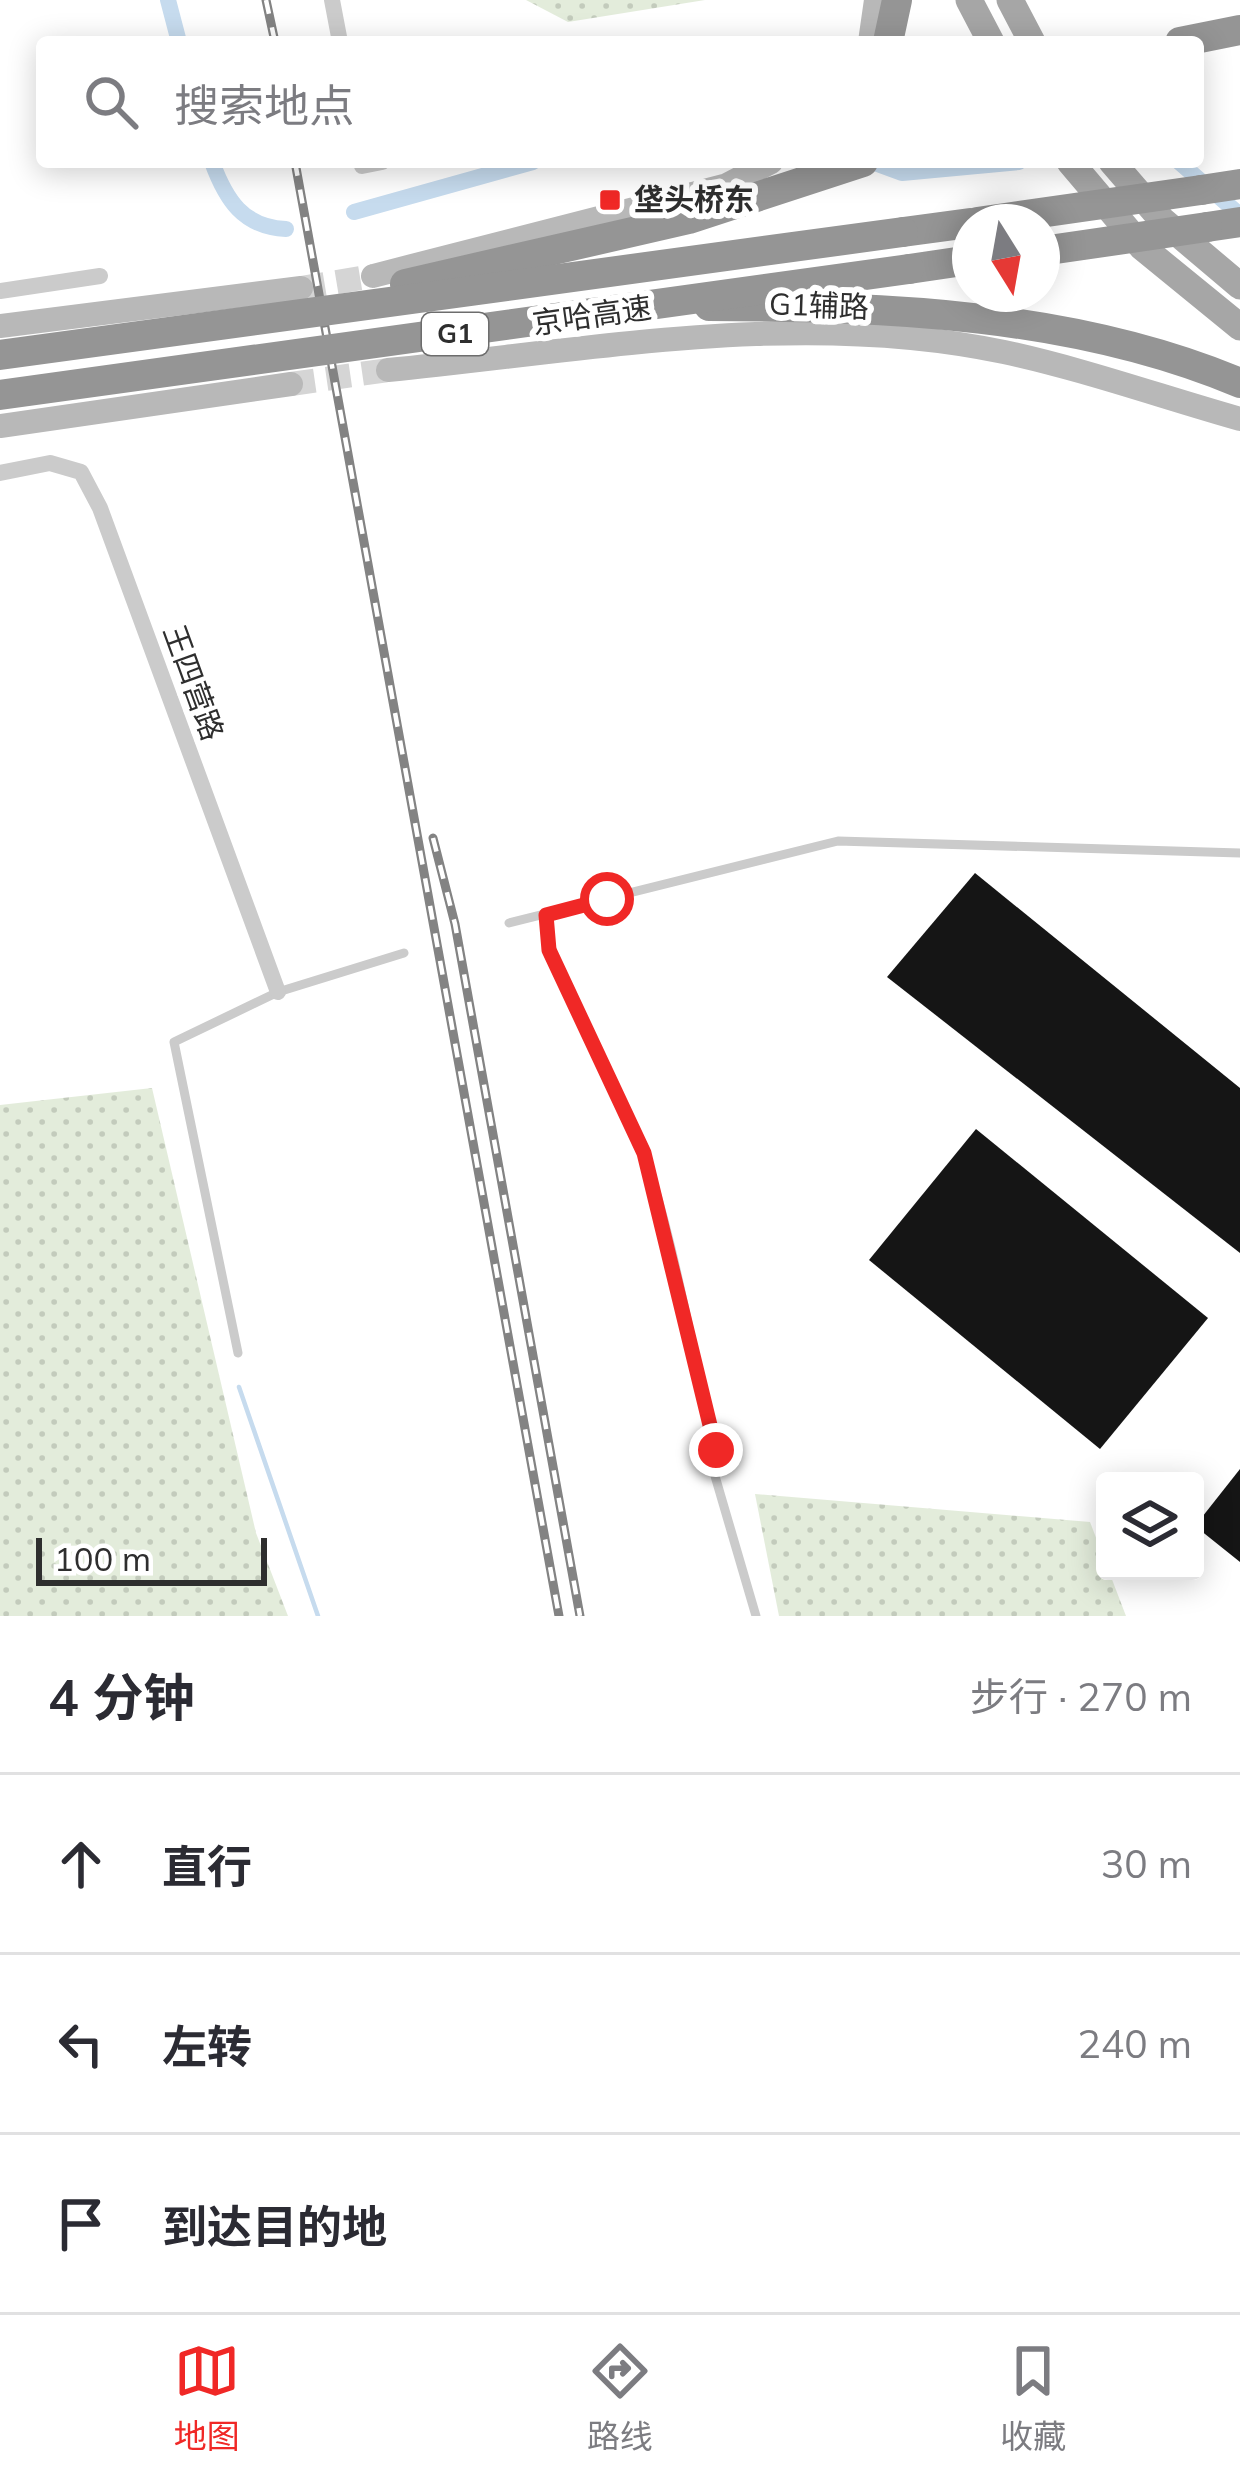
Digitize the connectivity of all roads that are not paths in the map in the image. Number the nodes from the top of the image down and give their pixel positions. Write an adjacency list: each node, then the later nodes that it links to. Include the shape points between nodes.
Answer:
1 (332, 0): 7 (street)
2 (876, 0): 8 (main road)
3 (897, 0): 9 (highway)
4 (969, 0): 10 (main road)
5 (1010, 0): 11 (main road)
6 (1240, 30): 12 (highway)
7 (339, 36)
8 (871, 36)
9 (889, 36)
10 (988, 36)
11 (1029, 36)
12 (1204, 37)
13 (760, 168): 26 (main road, via 727,185)
14 (799, 168): 19 (highway, bridge)
15 (845, 168): 19 (highway, bridge)
16 (1117, 168): 27 (main road, via 1162,220)
17 (1076, 170): 33 (main road, via 1142,247)
18 (1240, 184): 20 (highway, 京哈高速 / G1, bridge)
19 (767, 194): 31 (highway, bridge)
20 (1060, 210)
21 (1240, 223): 23 (highway, bridge)
22 (952, 225): 31 (highway, 京哈高速 / G1, bridge)
23 (1060, 247)
24 (952, 263): 30 (highway, 京哈高速 / G1, bridge)
25 (100, 276): 29 (street)
26 (373, 276)
27 (1240, 286)
28 (302, 288): 32 (main road)
29 (0, 291)
30 (668, 305): 36 (highway, bridge, via 968,316 1084,337); 38 (highway, 京哈高速 / G1, bridge)
31 (276, 317): 34 (highway, 京哈高速 / G1, bridge)
32 (0, 326)
33 (1240, 327)
34 (0, 355)
35 (388, 370): 39 (main road, G1辅路, via 766,333 909,339 1004,352)
36 (1240, 383)
37 (291, 384): 40 (main road)
38 (0, 395)
39 (1240, 419)
40 (0, 426)
41 (0, 473): 46 (street, 王四营路, via 50,463 81,472)
42 (1240, 853): 43 (lane, via 838,841)
43 (546, 915): 44 (lane); 48 (lane, via 557,977 598,1045 644,1153 716,1450 715,1476)
44 (509, 923)
45 (404, 952): 46 (lane)
46 (278, 992): 47 (lane, via 174,1042)
47 (238, 1353)
48 (756, 1616)

